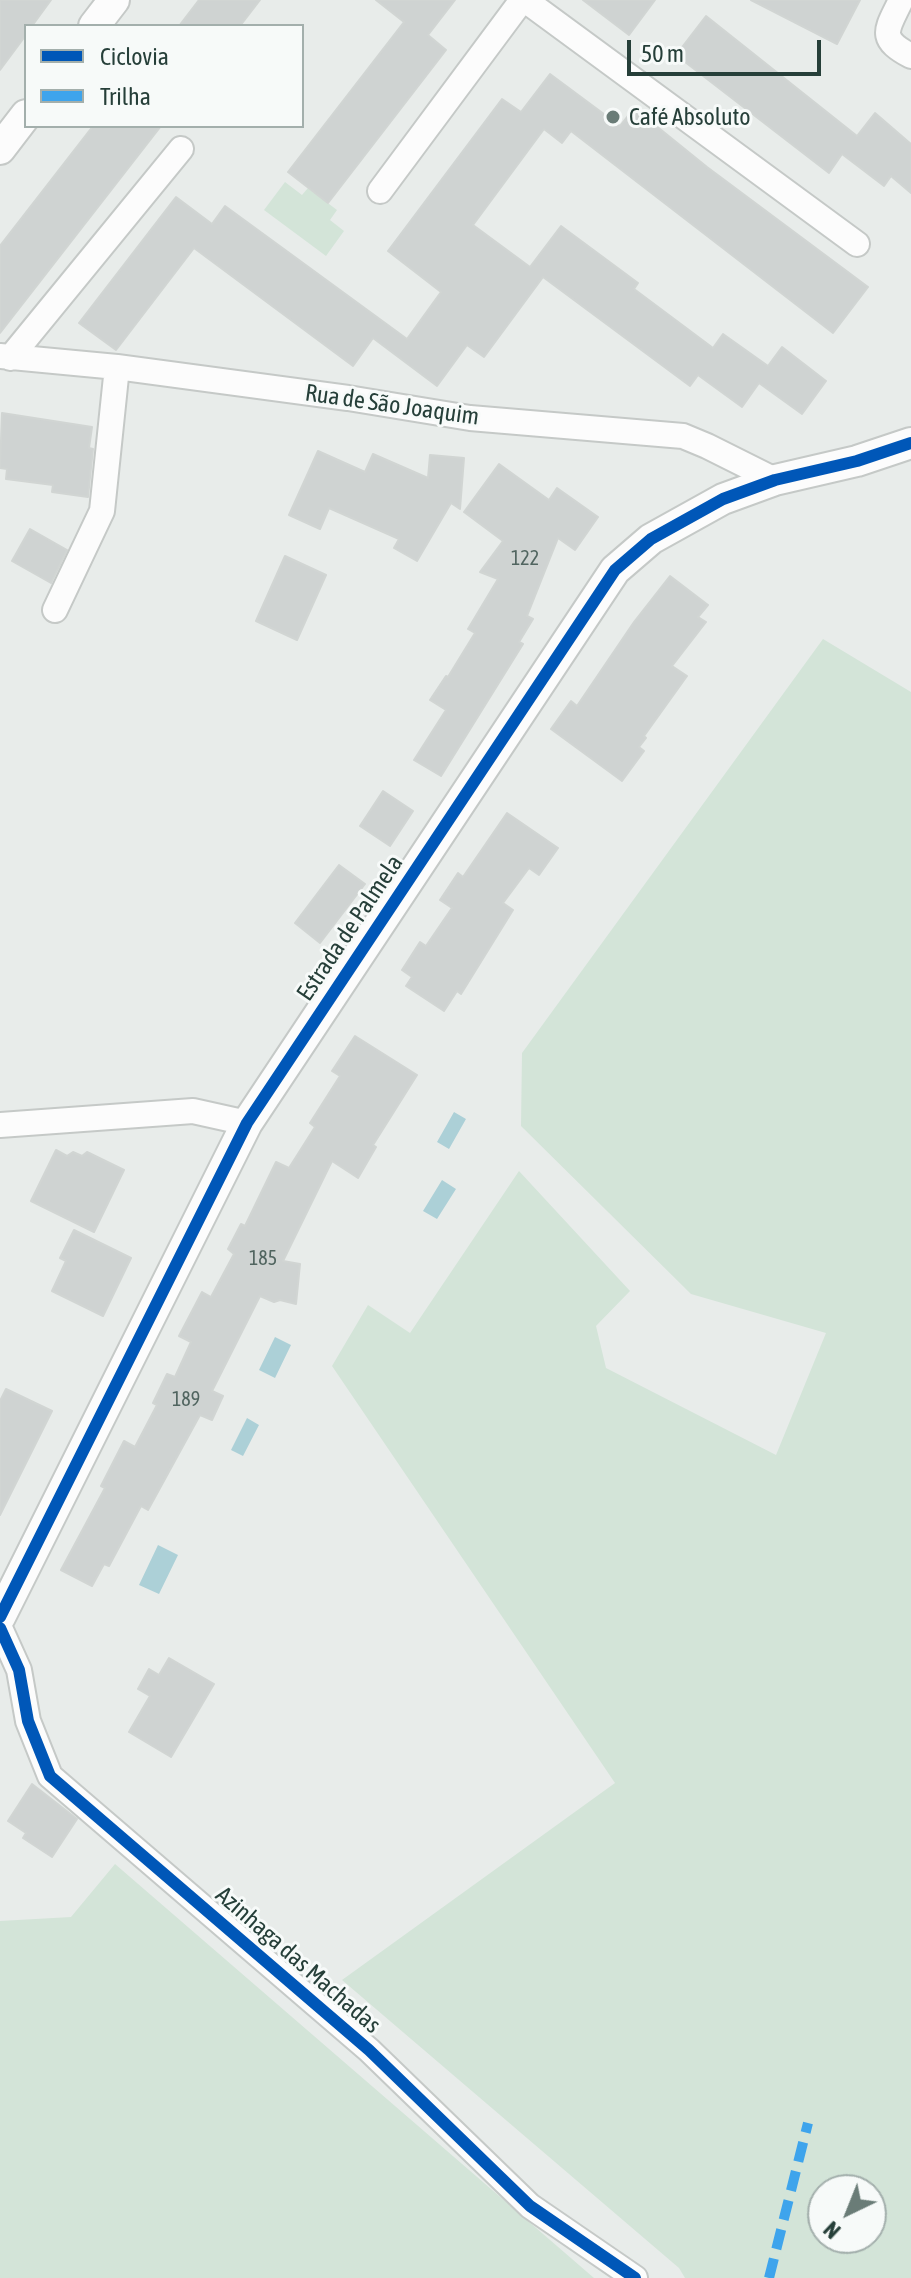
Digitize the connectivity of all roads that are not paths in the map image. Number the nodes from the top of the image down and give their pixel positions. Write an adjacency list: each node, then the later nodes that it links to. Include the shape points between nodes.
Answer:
1 (114, 0): 4 (street)
2 (523, 0): 9 (street); 10 (street)
3 (901, 0): 5 (street, via 887,38)
4 (96, 24)
5 (911, 56)
6 (24, 118): 7 (street)
7 (0, 149)
8 (181, 149): 11 (street)
9 (380, 191)
10 (857, 244)
11 (5, 357): 12 (street, Rua de São Joaquim)
12 (117, 367): 14 (street, Rua de São Joaquim, via 470,418 683,436); 15 (street, via 102,511)
13 (911, 443): 14 (street, Estrada de Palmela)
14 (775, 480): 16 (street, Estrada de Palmela, via 723,499 651,539 615,570)
15 (55, 610)
16 (247, 1123): 17 (street, via 193,1111); 18 (street, Estrada de Palmela)
17 (0, 1125)
18 (0, 1617)
19 (0, 1628): 20 (street, Azinhaga das Machadas, via 19,1670 28,1721 50,1776 369,2050 530,2206)
20 (635, 2278)

